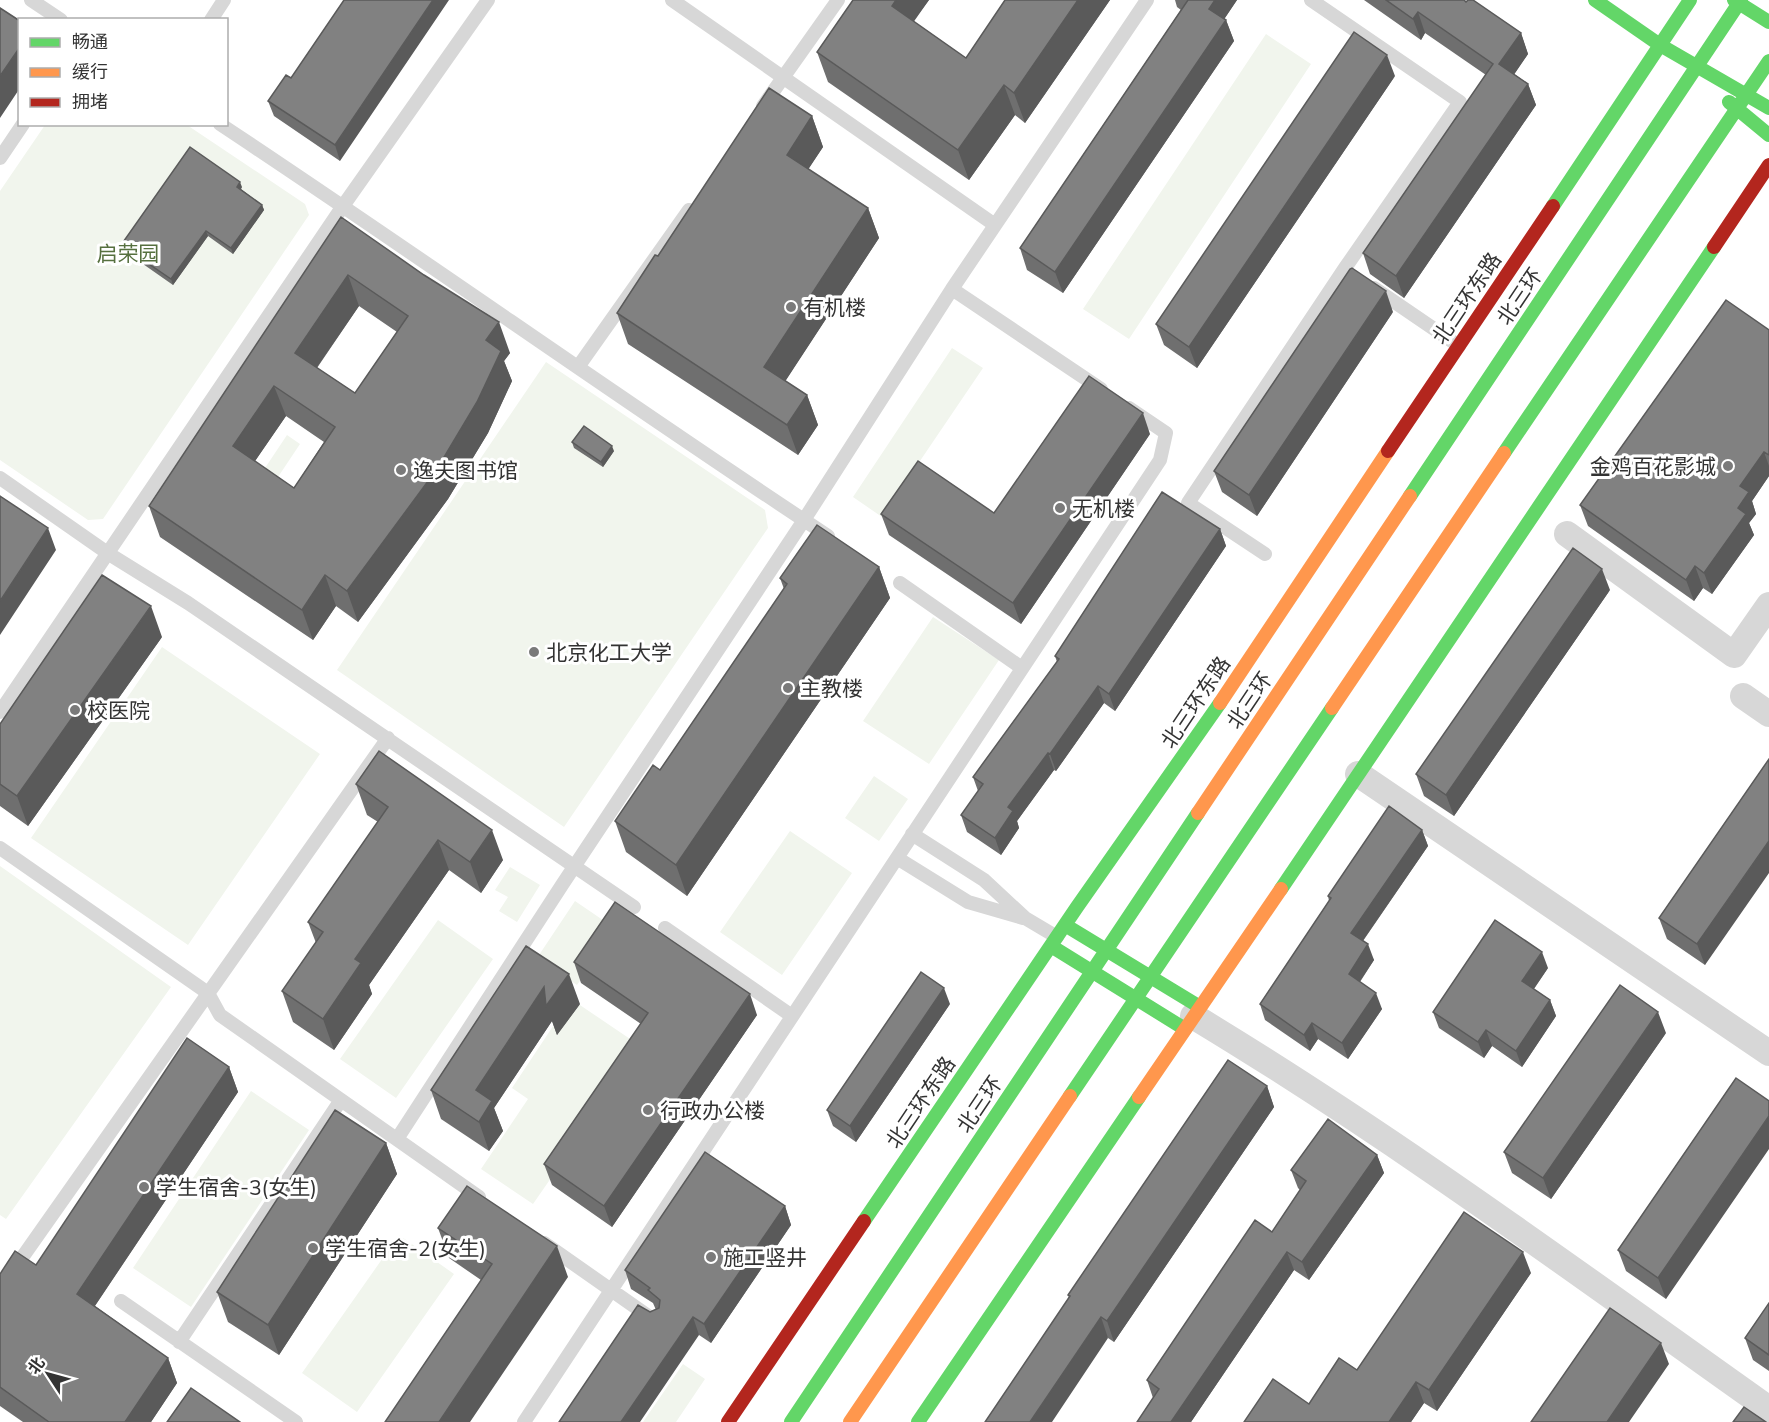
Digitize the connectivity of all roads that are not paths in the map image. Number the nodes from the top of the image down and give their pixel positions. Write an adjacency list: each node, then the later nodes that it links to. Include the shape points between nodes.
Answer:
1 (31, 0): 12 (lane)
2 (225, 0): 13 (lane)
3 (488, 0): 26 (lane)
4 (672, 0): 17 (lane)
5 (838, 0): 17 (lane)
6 (1148, 0): 27 (lane)
7 (1311, 0): 28 (lane, via 1460,102)
8 (1595, 0): 15 (main road)
9 (1690, 0): 15 (main road, 北三环东路)
10 (1734, 0): 14 (main road)
11 (1741, 0): 72 (main road, 北三环)
12 (58, 18)
13 (212, 18)
14 (1769, 22)
15 (1660, 45): 18 (main road); 22 (main road); 30 (main road, 北三环东路)
16 (1769, 61): 73 (main road)
17 (783, 78): 19 (lane); 27 (lane)
18 (1769, 108)
19 (755, 117)
20 (22, 126): 23 (lane)
21 (223, 126): 26 (lane)
22 (1769, 135)
23 (0, 158)
24 (1769, 165): 45 (main road)
25 (694, 203): 31 (lane)
26 (343, 206): 31 (lane); 36 (lane)
27 (995, 225): 29 (lane)
28 (1355, 275): 30 (lane); 37 (lane, via 1188,503)
29 (952, 289): 33 (lane); 40 (lane, via 1166,433 1160,460)
30 (1458, 346): 52 (main road, 北三环东路, via 1198,736)
31 (578, 367): 33 (lane)
32 (0, 478): 36 (lane)
33 (804, 520): 35 (lane); 49 (lane)
34 (1567, 534): 39 (street, via 1734,655)
35 (842, 545)
36 (109, 554): 42 (lane); 44 (lane)
37 (1264, 554)
38 (900, 583): 40 (lane)
39 (1769, 606)
40 (1022, 668): 46 (lane)
41 (1743, 696): 43 (street)
42 (0, 712)
43 (1769, 714)
44 (388, 738): 49 (lane); 55 (lane)
45 (1358, 774): 57 (main road); 58 (street)
46 (912, 834): 48 (lane); 51 (lane, via 984,879)
47 (0, 848): 55 (lane)
48 (897, 858): 51 (lane, via 968,902); 56 (lane)
49 (574, 867): 50 (lane); 60 (lane)
50 (634, 907)
51 (1025, 918): 54 (lane)
52 (1065, 925): 54 (main road, 北三环东路); 57 (main road)
53 (665, 928): 56 (lane)
54 (1054, 942): 57 (main road); 71 (main road, 北三环东路)
55 (208, 993): 59 (lane, via 220,1015); 63 (lane)
56 (792, 1016): 64 (lane)
57 (1193, 1017): 68 (street, via 1257,1055 1456,1188); 74 (main road)
58 (1769, 1053)
59 (341, 1100): 60 (lane); 67 (lane)
60 (397, 1139): 61 (lane)
61 (486, 1202)
62 (533, 1235): 64 (lane)
63 (0, 1289)
64 (611, 1291): 66 (lane); 70 (lane)
65 (121, 1301): 67 (lane)
66 (658, 1322)
67 (179, 1342): 69 (lane)
68 (1769, 1409)
69 (296, 1422)
70 (524, 1422)
71 (728, 1422)
72 (791, 1422)
73 (850, 1422)
74 (918, 1422)

